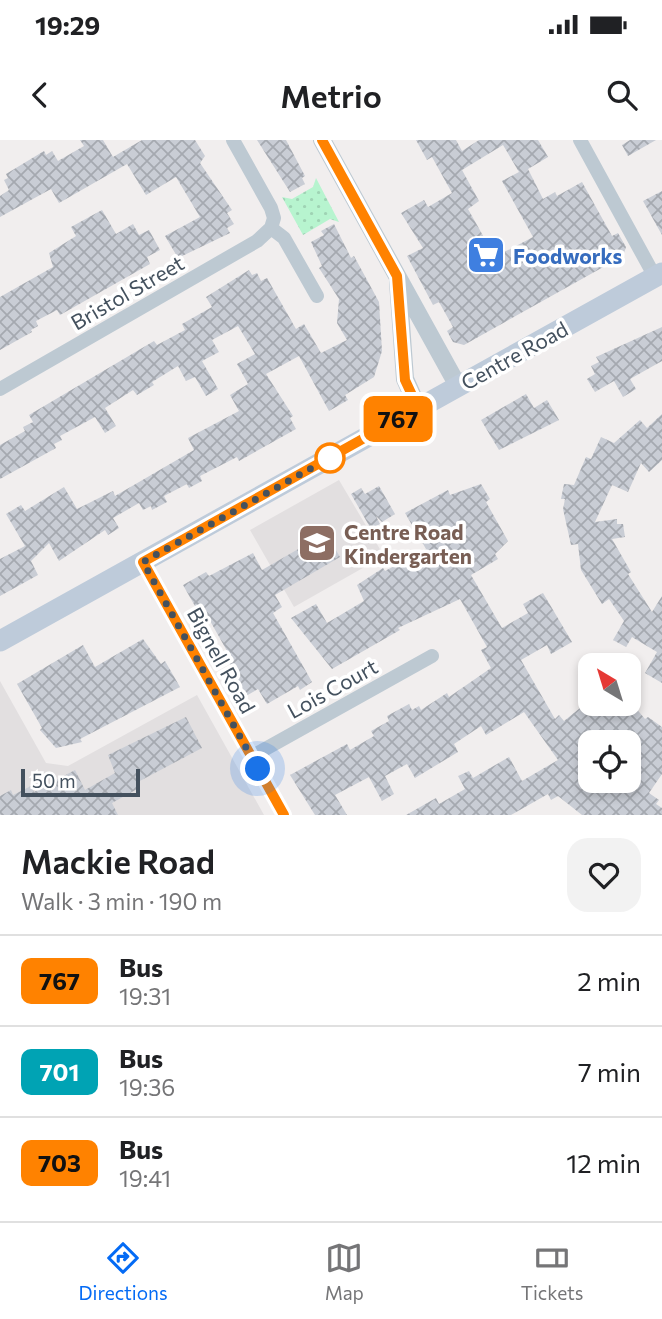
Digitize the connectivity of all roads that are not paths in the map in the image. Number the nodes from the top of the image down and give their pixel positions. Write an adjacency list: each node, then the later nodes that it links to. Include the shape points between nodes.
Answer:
1 (233, 140): 4 (street, via 271,208)
2 (322, 140): 6 (street)
3 (580, 140): 5 (street)
4 (271, 228): 7 (street, via 284,237); 9 (street, Bristol Street, via 257,241)
5 (658, 275): 8 (main road, Centre Road)
6 (397, 276): 8 (street); 10 (street, via 405,380)
7 (317, 296)
8 (458, 386): 10 (main road, Centre Road)
9 (0, 389)
10 (418, 408): 11 (main road, Centre Road)
11 (143, 562): 12 (main road, Centre Road); 14 (street, Bignell Road)
12 (0, 641)
13 (432, 656): 14 (street, Lois Court)
14 (251, 757): 15 (street, Bignell Road)
15 (284, 815)

